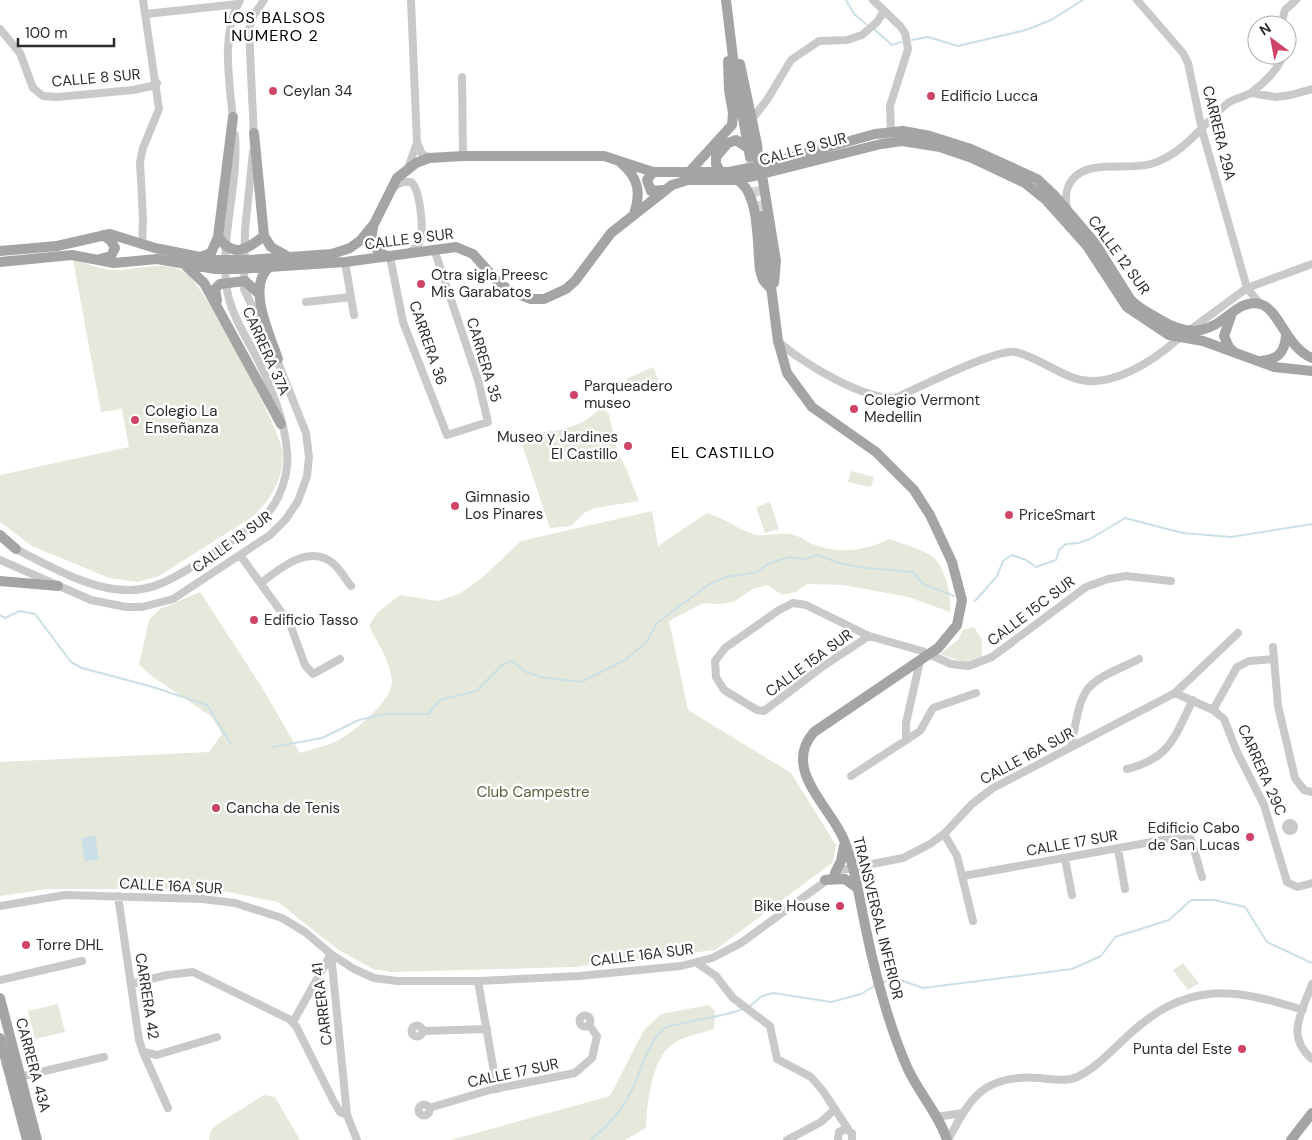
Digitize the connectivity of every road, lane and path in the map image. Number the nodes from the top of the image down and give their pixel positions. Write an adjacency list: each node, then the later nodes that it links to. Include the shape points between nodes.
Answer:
1 (143, 0): 10 (street)
2 (411, 0): 25 (street)
3 (726, 0): 13 (main road)
4 (873, 0): 9 (street)
5 (1137, 0): 21 (street, CARRERA 29A, via 1186,58)
6 (1296, 0): 11 (street)
7 (262, 1): 23 (street, CARRERA 37A, via 249,29)
8 (239, 2): 10 (street); 19 (street, CARRERA 37A, via 231,24 228,49)
9 (884, 11): 20 (street, via 862,35 847,40 819,41 791,60 784,67 768,100); 22 (street, via 905,33 908,49 890,106)
10 (146, 14): 16 (street)
11 (1284, 15)
12 (0, 30): 16 (street, CALLE 8 SUR, via 20,53 30,83 37,93 58,97 133,90)
13 (733, 51): 20 (main road, via 740,59); 30 (main road, via 728,60 732,125); 31 (main road, via 749,153 736,140 728,143 716,157)
14 (1278, 65): 18 (street)
15 (462, 77): 26 (street)
16 (157, 83): 46 (street, via 159,109 140,162)
17 (1312, 89): 18 (street, via 1276,97)
18 (1251, 93): 21 (street, via 1228,103)
19 (233, 117): 45 (main road); 80 (street, CARRERA 37A, via 235,140 227,288 231,307 270,390)
20 (752, 119): 32 (main road)
21 (1202, 130): 37 (street, via 1178,150 1151,164 1081,172); 59 (street, CARRERA 29A)
22 (891, 131): 24 (main road, CALLE 9 SUR); 32 (main road, CALLE 9 SUR)
23 (254, 133): 44 (main road); 76 (street, CARRERA 37A, via 245,230 244,290)
24 (903, 136): 32 (main road, CALLE 9 SUR, via 881,144); 38 (main road, CALLE 12 SUR, via 920,133 951,141 1037,179); 71 (main road, CALLE 12 SUR, via 1011,175 1036,191 1092,253 1126,307)
25 (417, 143): 27 (street, via 422,154); 29 (street)
26 (463, 156): 27 (main road, CALLE 9 SUR); 28 (main road, CALLE 9 SUR)
27 (429, 158): 29 (main road, CALLE 9 SUR)
28 (615, 158): 33 (main road, CALLE 9 SUR); 40 (main road, via 634,176 639,188)
29 (408, 168): 35 (main road, CALLE 9 SUR)
30 (691, 170): 31 (main road, CALLE 9 SUR); 33 (main road, CALLE 9 SUR)
31 (720, 171): 32 (main road, CALLE 9 SUR)
32 (760, 171): 34 (main road, CALLE 9 SUR); 60 (main road, via 776,261)
33 (653, 172): 36 (main road, via 647,180 648,188 651,191)
34 (737, 180): 36 (main road, CALLE 9 SUR, via 688,180); 60 (main road, via 752,198 760,270)
35 (390, 188): 42 (main road, CALLE 9 SUR); 49 (street, via 411,182 418,193 422,235)
36 (663, 190): 40 (main road, CALLE 9 SUR)
37 (1066, 190): 38 (street); 39 (street)
38 (1055, 196): 39 (main road, CALLE 12 SUR)
39 (1066, 209): 69 (main road, CALLE 12 SUR, via 1105,256 1136,305 1165,323)
40 (634, 215): 47 (main road, CALLE 9 SUR, via 611,233 575,281 544,298 531,299 510,291 465,249)
41 (762, 216): 60 (main road, TRANSVERSAL INFERIOR)
42 (374, 224): 51 (main road, CALLE 9 SUR, via 350,248 332,254); 52 (main road, via 371,236 374,247)
43 (103, 235): 46 (main road, CALLE 9 SUR, via 116,235); 48 (main road, CALLE 9 SUR, via 57,246); 53 (main road, via 114,244 114,252)
44 (264, 236): 45 (main road, via 236,250 230,249); 51 (main road, via 270,247)
45 (218, 237): 50 (main road, via 211,254)
46 (142, 245): 50 (main road, CALLE 9 SUR)
47 (434, 248): 49 (main road, CALLE 9 SUR); 81 (street, CARRERA 35, via 478,380 488,422)
48 (0, 252)
49 (409, 254): 52 (main road, CALLE 9 SUR)
50 (200, 257): 51 (main road, CALLE 9 SUR, via 231,261)
51 (290, 257)
52 (390, 257): 55 (main road, CALLE 9 SUR); 81 (street, CARRERA 36, via 408,336)
53 (99, 259): 54 (main road, CALLE 9 SUR, via 72,255); 56 (main road, CALLE 9 SUR, via 114,263 157,259)
54 (0, 262)
55 (345, 262): 58 (main road, CALLE 9 SUR); 62 (street)
56 (185, 264): 58 (main road, CALLE 9 SUR, via 215,269); 66 (main road, via 204,283)
57 (1312, 264): 59 (street)
58 (271, 266): 61 (main road, via 262,274)
59 (1247, 288): 64 (street, CARRERA 29A); 65 (street, CARRERA 29A); 69 (street)
60 (771, 289): 72 (main road, TRANSVERSAL INFERIOR)
61 (257, 292): 66 (main road, via 245,281 220,284 215,289); 76 (main road)
62 (351, 297): 63 (street); 68 (street)
63 (306, 302)
64 (1260, 304): 65 (main road, CALLE 12 SUR); 70 (main road, via 1272,312)
65 (1243, 306): 67 (main road, CALLE 12 SUR)
66 (219, 309): 80 (main road)
67 (1233, 313): 69 (main road, CALLE 12 SUR, via 1212,327); 73 (main road, via 1224,336)
68 (354, 315)
69 (1189, 331)
70 (1286, 335): 75 (main road, via 1300,352); 77 (main road, via 1280,355)
71 (1179, 338): 73 (main road, CALLE 12 SUR, via 1203,341); 74 (street, via 1155,357 1106,379 1091,382 1075,379 1014,352 979,360 888,399 862,392)
72 (778, 341): 74 (street); 78 (main road, TRANSVERSAL INFERIOR)
73 (1234, 352): 77 (main road, CALLE 12 SUR)
74 (799, 358): 78 (street)
75 (1312, 358)
76 (278, 359): 82 (street, CARRERA 37A, via 306,433 309,457)
77 (1260, 361): 79 (main road, CALLE 12 SUR, via 1274,367)
78 (784, 366): 97 (main road, TRANSVERSAL INFERIOR, via 794,386 812,407 894,468 930,515 952,562 962,600 957,625)
79 (1312, 370)
80 (281, 424): 84 (street, CARRERA 37A, via 287,454 285,477 270,509 258,521 178,575 145,589 100,586)
81 (447, 435)
82 (304, 486): 85 (street, CALLE 13 SUR, via 298,501 278,528)
83 (0, 535): 84 (main road)
84 (6, 545)
85 (240, 555): 90 (street); 92 (street, CALLE 13 SUR, via 187,591 158,604 126,607 91,600)
86 (0, 560): 92 (street, CALLE 13 SUR)
87 (0, 574): 91 (main road)
88 (0, 581): 91 (main road)
89 (1171, 582): 97 (street, CALLE 15C SUR, via 1126,576 1086,586 980,664 958,665)
90 (261, 583): 93 (street, via 297,559 314,556 337,567); 98 (street, via 290,624 305,665 313,674)
91 (43, 584): 92 (main road)
92 (58, 586)
93 (351, 586)
94 (1238, 633): 105 (street, CALLE 16A SUR)
95 (869, 636): 97 (street, CALLE 15C SUR); 108 (street, CALLE 15A SUR); 108 (street, CALLE 15C SUR, via 806,605 793,603 725,648 719,654 714,669 724,690)
96 (1273, 647): 99 (street)
97 (936, 654): 101 (main road, TRANSVERSAL INFERIOR)
98 (340, 659)
99 (1274, 659): 107 (street, via 1249,661 1237,667); 115 (street, via 1278,706 1295,778 1304,790)
100 (1138, 660): 109 (street, via 1096,681 1087,690)
101 (920, 662): 102 (main road, TRANSVERSAL INFERIOR); 103 (street)
102 (909, 669): 103 (street); 119 (main road, TRANSVERSAL INFERIOR, via 830,720 814,732 806,744 803,758 806,778)
103 (915, 679): 110 (street)
104 (976, 693): 110 (street, via 933,708 922,728)
105 (1175, 693): 106 (street, CARRERA 29C); 111 (street, CALLE 16A SUR)
106 (1193, 700): 107 (street, CARRERA 29C); 113 (street, via 1163,753 1146,764)
107 (1212, 710): 117 (street, CARRERA 29C, via 1228,726)
108 (764, 711)
109 (1074, 736): 111 (street); 112 (street)
110 (906, 740): 114 (street)
111 (1080, 743): 112 (street, CALLE 16A SUR)
112 (1071, 747): 118 (street, CALLE 16A SUR, via 983,794)
113 (1127, 769)
114 (851, 776)
115 (1312, 792)
116 (1286, 826): 117 (street)
117 (1273, 829): 127 (street, CARRERA 29C, via 1287,882 1297,887)
118 (944, 834): 122 (street, CALLE 16A SUR, via 903,858); 124 (street, via 957,856)
119 (844, 840): 122 (main road, TRANSVERSAL INFERIOR); 123 (main road)
120 (1118, 849): 121 (street, CALLE 17 SUR); 125 (street, CALLE 17 SUR, via 1185,836 1191,839); 129 (street)
121 (1064, 860): 124 (street, CALLE 17 SUR); 130 (street)
122 (852, 866): 123 (street, CALLE 16A SUR); 128 (main road, TRANSVERSAL INFERIOR)
123 (835, 873): 126 (street, CALLE 16A SUR)
124 (963, 876): 133 (street)
125 (1202, 877)
126 (825, 880): 128 (main road, via 845,879); 136 (street, CALLE 16A SUR, via 741,943)
127 (1312, 883)
128 (857, 888): 161 (main road, TRANSVERSAL INFERIOR, via 879,988 907,1067)
129 (1125, 889)
130 (1072, 895)
131 (118, 896): 132 (street, CALLE 16A SUR, via 55,896); 134 (street, CALLE 16A SUR, via 218,900 260,910 305,932); 139 (street, CARRERA 42)
132 (0, 906)
133 (973, 921)
134 (331, 954): 138 (street, CALLE 16A SUR, via 374,978); 144 (street, CARRERA 41); 159 (street, CARRERA 41)
135 (82, 961): 137 (street)
136 (697, 963): 138 (street, CALLE 16A SUR, via 579,976); 160 (street, via 716,976 726,991 770,1026 777,1059 811,1077)
137 (0, 980)
138 (478, 981): 146 (street)
139 (131, 984): 144 (street, via 167,974 193,972); 150 (street, CARRERA 42)
140 (1312, 984): 142 (street)
141 (0, 998): 153 (main road, CARRERA 43A)
142 (1309, 1002): 143 (street)
143 (1303, 1010): 152 (street, via 1297,1034 1302,1050); 157 (street, via 1237,993 1190,998 1150,1018 1090,1070 1075,1078 1016,1077 993,1082)
144 (293, 1022): 159 (street, CARRERA 41, via 334,1102 340,1112)
145 (589, 1025): 154 (street, CALLE 17 SUR, via 597,1043 592,1058 582,1069 566,1076)
146 (487, 1029): 147 (street); 154 (street)
147 (423, 1031)
148 (218, 1037): 150 (street, CARRERA 42, via 157,1055)
149 (0, 1038): 164 (main road, CARRERA 43A)
150 (143, 1052): 155 (street)
151 (104, 1057): 153 (street)
152 (1312, 1060)
153 (19, 1077): 165 (main road, CARRERA 43A)
154 (498, 1089): 156 (street, CALLE 17 SUR)
155 (168, 1108)
156 (429, 1108)
157 (963, 1113): 161 (street); 168 (street)
158 (1312, 1113): 169 (main road)
159 (347, 1115): 166 (street, CARRERA 41)
160 (837, 1115): 162 (street); 163 (street); 167 (street)
161 (936, 1116): 168 (main road, TRANSVERSAL INFERIOR)
162 (853, 1136): 163 (street)
163 (838, 1138)
164 (27, 1140)
165 (37, 1140)
166 (357, 1140)
167 (787, 1140)
168 (947, 1140)
169 (1291, 1140)

